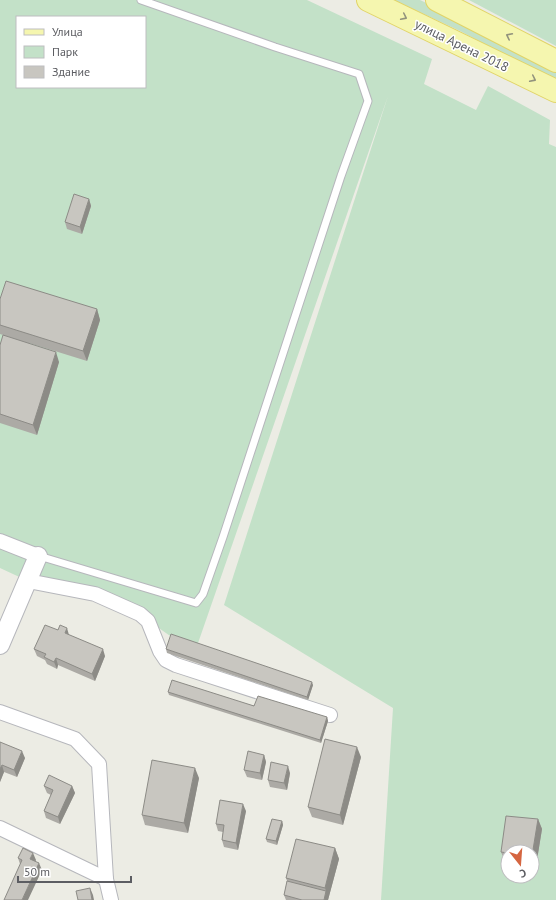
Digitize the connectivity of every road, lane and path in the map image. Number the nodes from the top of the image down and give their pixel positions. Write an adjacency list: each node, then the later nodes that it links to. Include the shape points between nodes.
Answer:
1 (141, 0): 7 (lane, via 359,74 368,101 203,594 196,603)
2 (368, 0): 5 (main road, улица Арена 2018, one-way to 5)
3 (437, 0): 4 (main road, one-way to 3)
4 (556, 61)
5 (556, 91)
6 (0, 541): 7 (street)
7 (38, 556): 8 (street)
8 (28, 581): 9 (street); 11 (street, via 95,594 140,614 148,621 166,660 176,665)
9 (0, 645)
10 (0, 712): 13 (street, via 75,739 99,764)
11 (330, 715)
12 (0, 828): 13 (street)
13 (106, 879): 14 (street)
14 (111, 900)

